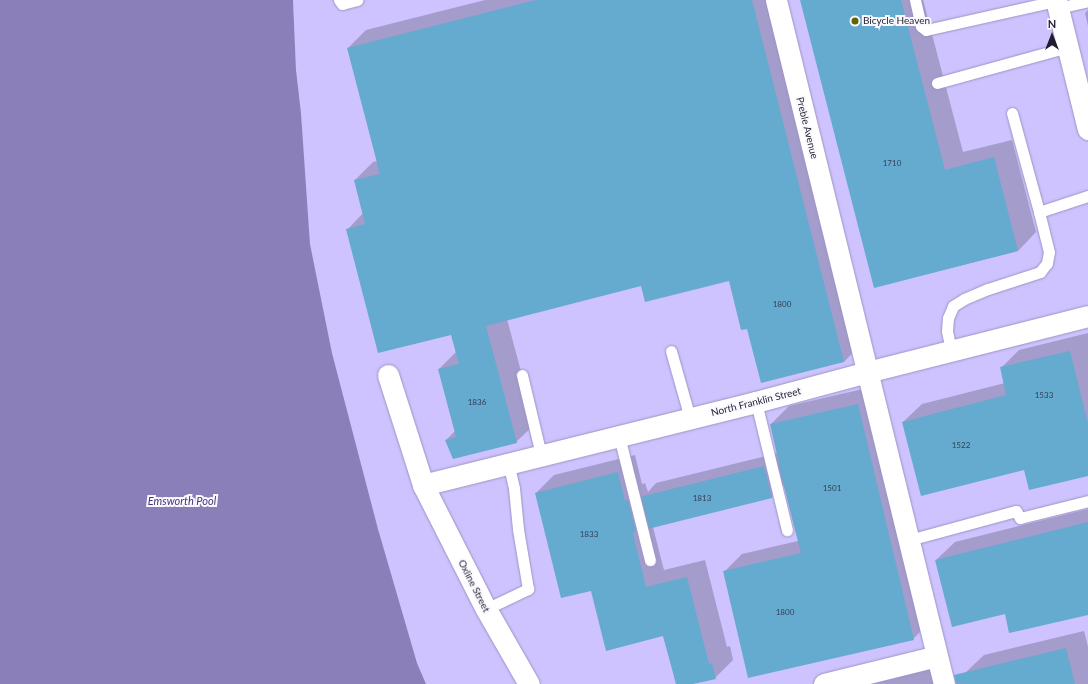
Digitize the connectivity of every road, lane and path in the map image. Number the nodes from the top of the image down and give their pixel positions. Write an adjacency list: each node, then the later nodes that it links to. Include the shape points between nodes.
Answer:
1 (339, 0): 2 (lane, via 342,4)
2 (357, 0)
3 (776, 0): 16 (street, Preble Avenue)
4 (915, 0): 6 (lane, via 921,26 926,30)
5 (1088, 1): 6 (lane)
6 (1057, 3): 7 (street)
7 (1068, 47): 8 (lane); 10 (street)
8 (937, 83)
9 (1012, 113): 12 (lane)
10 (1088, 129)
11 (1088, 196): 12 (lane)
12 (1039, 212): 15 (lane, via 1049,252 1047,263 1040,272 988,289 953,306 948,318 947,331)
13 (1088, 316): 15 (street, North Franklin Street)
14 (672, 350): 20 (lane)
15 (951, 350): 16 (street, North Franklin Street)
16 (867, 372): 19 (street, North Franklin Street); 27 (street, Preble Avenue)
17 (388, 375): 24 (street, Oxline Street)
18 (522, 375): 22 (lane)
19 (756, 402): 20 (street, North Franklin Street); 26 (lane)
20 (690, 418): 21 (street, North Franklin Street)
21 (619, 436): 22 (street, North Franklin Street); 28 (lane)
22 (541, 455): 23 (street, North Franklin Street)
23 (508, 463): 24 (street, North Franklin Street); 29 (lane, via 514,488 528,589)
24 (423, 485): 29 (street, Oxline Street)
25 (1088, 501): 27 (lane, via 1020,518 1016,511)
26 (787, 530)
27 (909, 540): 30 (street, Preble Avenue)
28 (650, 560)
29 (486, 609): 31 (street, Oxline Street)
30 (937, 656): 32 (street); 33 (street, Preble Avenue)
31 (529, 684)
32 (824, 684)
33 (944, 684)

